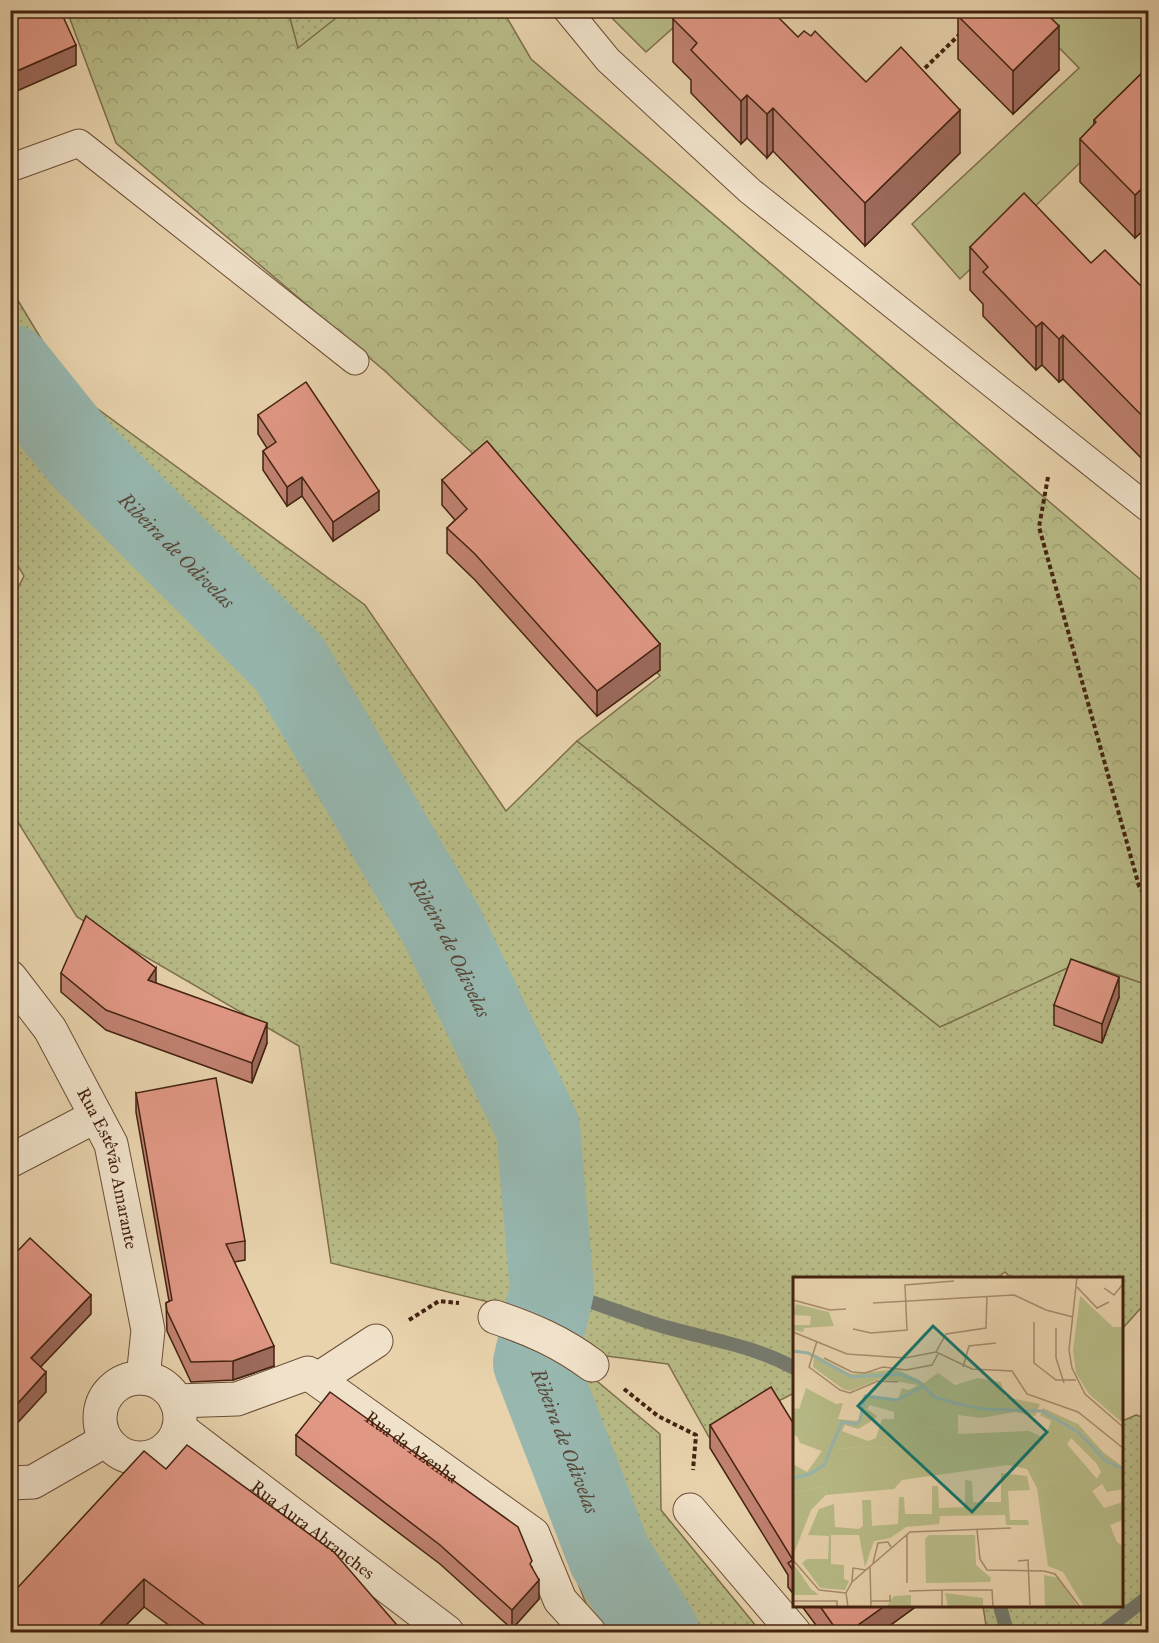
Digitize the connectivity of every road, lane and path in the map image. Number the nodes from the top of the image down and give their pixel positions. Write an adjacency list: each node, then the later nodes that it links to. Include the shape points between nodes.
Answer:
1 (567, 10): 6 (lane, via 608,60 750,191)
2 (968, 27): 3 (path)
3 (925, 68)
4 (10, 168): 5 (lane, via 79,143)
5 (355, 361)
6 (1055, 435): 7 (lane); 8 (path, via 1039,526 1139,886)
7 (1149, 508)
8 (1149, 901)
9 (10, 977): 10 (street, Rua Estêvão Amarante, via 50,1029)
10 (96, 1116): 11 (street); 15 (street, Rua Estêvão Amarante, via 111,1144 148,1330)
11 (10, 1161)
12 (495, 1317): 13 (path, via 475,1304 439,1301); 14 (street, via 567,1346)
13 (376, 1341): 16 (street)
14 (592, 1365): 20 (path, via 658,1416 696,1435)
15 (143, 1378): 17 (street, via 157,1381); 18 (street, via 130,1379 109,1392 100,1416)
16 (318, 1379): 17 (street, via 308,1373 237,1399); 22 (street, Rua da Azenha, via 533,1534 560,1600)
17 (177, 1414): 18 (street, via 165,1449 153,1456 140,1459 115,1450); 21 (street, Rua Aura Abranches)
18 (106, 1440): 19 (street, via 33,1482)
19 (10, 1483)
20 (690, 1510): 23 (street)
21 (447, 1632)
22 (588, 1632)
23 (794, 1632)

